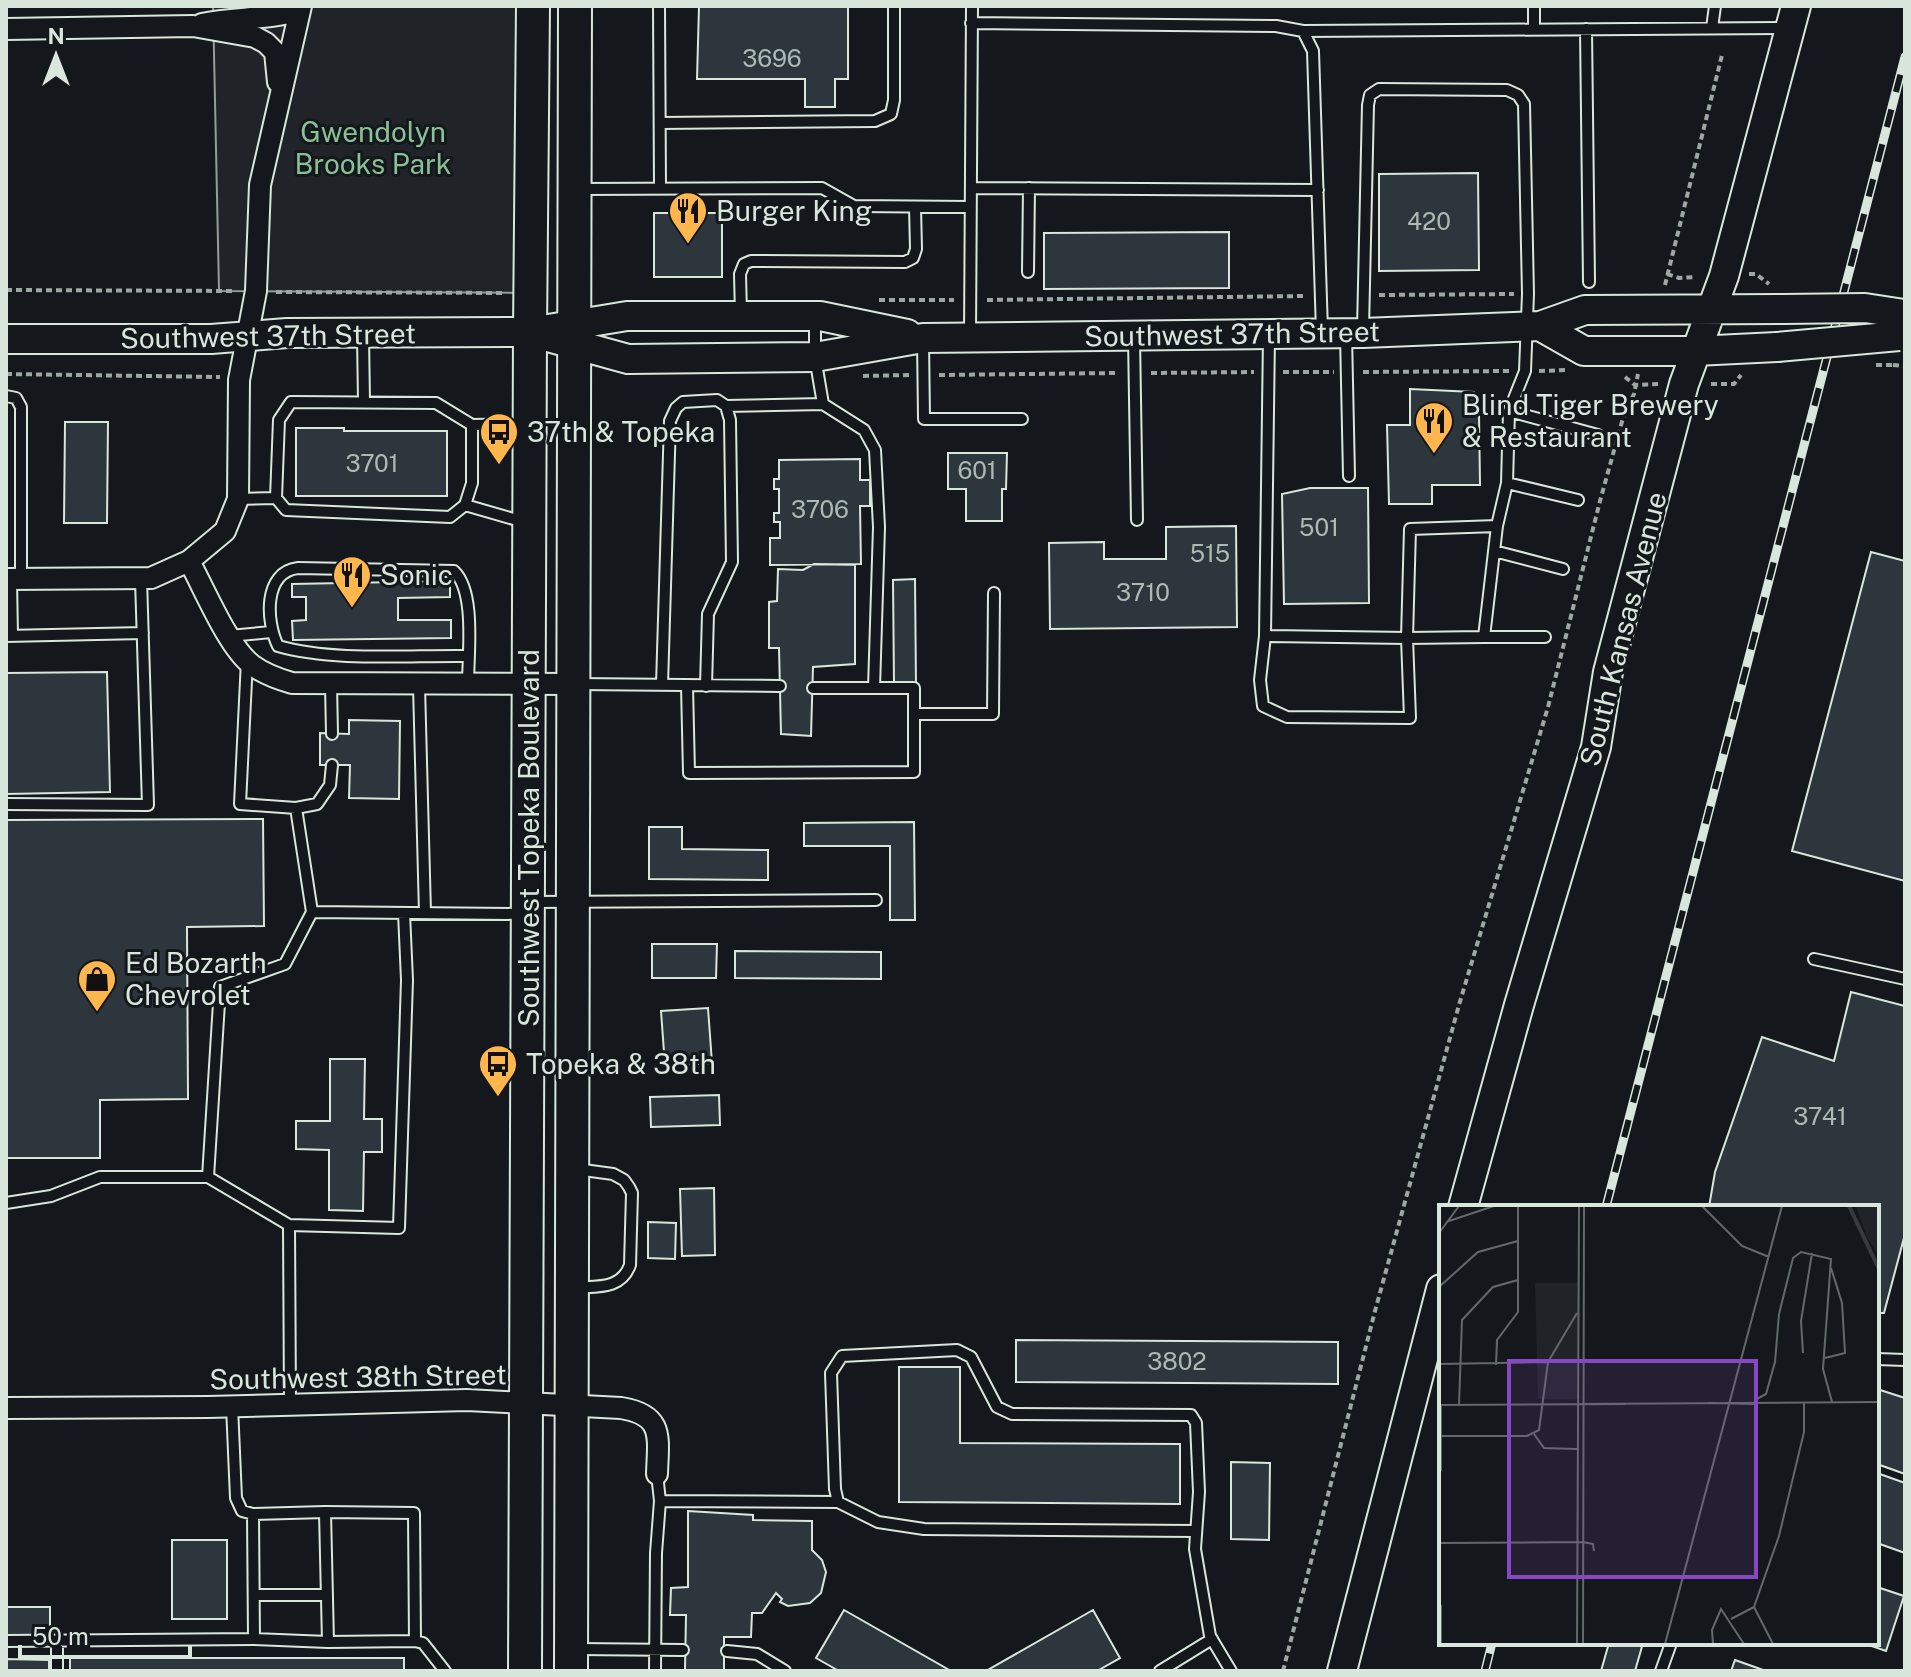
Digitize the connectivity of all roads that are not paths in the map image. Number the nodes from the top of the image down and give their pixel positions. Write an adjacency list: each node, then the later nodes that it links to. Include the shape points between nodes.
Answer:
1 (533, 6): 33 (main road, Southwest Topeka Boulevard)
2 (575, 6): 22 (main road, Southwest Topeka Boulevard)
3 (659, 6): 18 (lane)
4 (894, 6): 18 (lane, via 891,114 875,121)
5 (972, 6): 10 (lane)
6 (1534, 6): 14 (lane)
7 (1715, 6): 12 (lane)
8 (300, 8): 11 (street, via 278,17); 17 (street)
9 (1793, 17): 12 (lane); 28 (main road, South Kansas Avenue)
10 (971, 23): 16 (lane, via 1276,26); 20 (lane)
11 (193, 26): 13 (street); 17 (street, via 266,43 275,52)
12 (1712, 28): 15 (lane)
13 (6, 29)
14 (1534, 29): 15 (lane); 16 (lane)
15 (1586, 29): 27 (lane)
16 (1303, 31): 23 (lane, via 1313,51)
17 (278, 106): 40 (street, via 260,185)
18 (660, 123): 19 (lane)
19 (660, 188): 22 (lane); 24 (lane, via 822,188 854,206)
20 (971, 188): 21 (lane); 25 (lane)
21 (1029, 188): 23 (lane); 26 (lane)
22 (575, 189): 37 (main road, Southwest Topeka Boulevard)
23 (1318, 190): 35 (lane, via 1321,296)
24 (915, 207): 25 (lane); 29 (lane, via 916,249 905,262 744,264)
25 (970, 207): 39 (lane)
26 (1028, 272)
27 (1589, 282)
28 (1711, 309): 31 (main road, Southwest 37th Street, bridge, via 1865,308); 32 (main road, Southwest 37th Street, via 1585,310); 43 (main road, South Kansas Avenue)
29 (741, 316): 30 (main road, Southwest 37th Street); 37 (main road, Southwest 37th Street, via 627,316)
30 (815, 316): 41 (main road, Southwest 37th Street); 44 (lane)
31 (1904, 321): 43 (main road, Southwest 37th Street, bridge, via 1777,347)
32 (1534, 326): 35 (main road, Southwest 37th Street); 35 (lane, via 1528,294 1524,104 1507,90 1379,89 1370,95 1368,105 1363,295); 43 (main road, Southwest 37th Street, via 1584,351); 49 (lane, via 1525,371)
33 (530, 332): 34 (main road, Southwest 37th Street); 37 (main road, Southwest 37th Street); 51 (main road, Southwest Topeka Boulevard)
34 (363, 333): 40 (main road, Southwest 37th Street); 46 (lane)
35 (1344, 333): 36 (main road, Southwest 37th Street); 54 (lane)
36 (1269, 334): 38 (main road, Southwest 37th Street); 73 (lane)
37 (574, 335): 44 (main road, Southwest 37th Street, via 628,359); 80 (main road, Southwest Topeka Boulevard)
38 (1134, 336): 39 (main road, Southwest 37th Street); 60 (lane)
39 (970, 337): 41 (main road, Southwest 37th Street)
40 (249, 338): 42 (main road, Southwest 37th Street); 57 (street, via 239,380)
41 (923, 338): 44 (main road, Southwest 37th Street); 50 (lane, via 924,419)
42 (6, 339)
43 (1695, 351): 106 (main road, South Kansas Avenue, via 1608,672 1596,747)
44 (815, 357): 47 (lane)
45 (6, 396): 66 (lane, via 16,398 21,407)
46 (364, 402): 52 (lane, via 436,403); 56 (lane, via 291,402 279,420)
47 (823, 404): 48 (lane); 89 (lane, via 864,430 875,450 879,527)
48 (726, 406): 83 (lane, via 717,400 683,402 670,421); 86 (lane, via 732,562 708,614)
49 (1509, 411): 53 (lane); 55 (lane)
50 (1022, 419)
51 (530, 424): 52 (lane); 61 (main road, Southwest Topeka Boulevard)
52 (472, 425): 59 (lane, via 472,483)
53 (1598, 435)
54 (1349, 476)
55 (1507, 483): 58 (lane); 62 (lane)
56 (276, 498): 57 (lane); 59 (lane, via 286,510 450,517)
57 (238, 499): 64 (street, via 225,531)
58 (1578, 500)
59 (465, 505): 61 (lane)
60 (1137, 520)
61 (530, 523): 82 (main road, Southwest Topeka Boulevard)
62 (1497, 526): 63 (lane); 76 (lane, via 1410,529)
63 (1494, 551): 65 (lane); 74 (lane)
64 (189, 561): 67 (street); 72 (street)
65 (1563, 569)
66 (12, 579): 67 (street); 71 (lane)
67 (141, 579): 70 (lane)
68 (994, 593): 90 (lane, via 993,714)
69 (271, 632): 72 (lane); 77 (lane, via 278,646 300,653); 77 (lane, via 274,583 288,569 442,569 454,571 466,588)
70 (143, 633): 71 (lane); 93 (lane, via 148,805)
71 (9, 636)
72 (229, 636): 78 (street)
73 (1265, 636): 76 (lane); 76 (lane, via 1263,706 1287,717 1410,718)
74 (1484, 637): 75 (lane); 76 (lane)
75 (1545, 637)
76 (1407, 638)
77 (468, 656): 81 (lane)
78 (247, 660): 79 (street, via 292,683); 94 (lane, via 240,804)
79 (331, 684): 84 (street); 91 (lane)
80 (574, 684): 82 (street); 83 (lane); 96 (main road, Southwest Topeka Boulevard)
81 (468, 685): 82 (street); 84 (street)
82 (530, 685): 97 (main road, Southwest Topeka Boulevard)
83 (662, 685): 85 (lane)
84 (419, 686): 100 (lane)
85 (687, 686): 86 (lane); 90 (lane, via 689,773 914,772)
86 (706, 686): 87 (lane)
87 (780, 686)
88 (813, 688): 89 (lane)
89 (874, 688): 90 (lane, via 914,688)
90 (914, 714)
91 (332, 734)
92 (332, 765): 94 (lane, via 330,785 317,804)
93 (6, 804)
94 (296, 808): 98 (lane)
95 (876, 900): 96 (lane)
96 (573, 902): 97 (lane); 103 (main road, Southwest Topeka Boulevard)
97 (529, 908): 100 (lane); 112 (main road, Southwest Topeka Boulevard)
98 (312, 912): 99 (lane); 104 (lane, via 285,964 220,987)
99 (404, 913): 100 (lane); 107 (lane, via 407,980 399,1228)
100 (425, 913)
101 (1814, 959): 102 (lane)
102 (1905, 979)
103 (572, 1169): 108 (main road, Southwest Topeka Boulevard); 108 (lane, via 613,1174 632,1193 626,1276 615,1284)
104 (208, 1177): 105 (lane, via 100,1177 51,1196); 107 (lane)
105 (6, 1203)
106 (1464, 1205)
107 (289, 1225): 113 (lane)
108 (572, 1289): 114 (main road, Southwest Topeka Boulevard)
109 (1439, 1297): 143 (main road)
110 (1879, 1359): 111 (lane)
111 (1905, 1360)
112 (526, 1403): 113 (street, Southwest 38th Street); 114 (street, Southwest 38th Street); 138 (main road, Southwest Topeka Boulevard)
113 (290, 1404): 115 (street, Southwest 38th Street)
114 (572, 1405): 117 (street, Southwest 38th Street, via 621,1408 648,1416 658,1434); 135 (main road, Southwest Topeka Boulevard)
115 (232, 1406): 116 (street, Southwest 38th Street); 121 (lane, via 236,1498 242,1511)
116 (6, 1408)
117 (657, 1474): 118 (lane)
118 (660, 1501): 119 (lane); 132 (lane)
119 (838, 1502): 122 (lane, via 878,1522 924,1529); 122 (lane, via 831,1373 842,1356 957,1350 971,1357 997,1407 1012,1414 1191,1415 1199,1478)
120 (325, 1512): 121 (lane); 124 (lane); 129 (lane, via 414,1513)
121 (253, 1514): 123 (lane)
122 (1196, 1531): 126 (lane)
123 (254, 1595): 124 (lane); 125 (lane)
124 (325, 1595): 130 (lane)
125 (254, 1639): 128 (lane); 130 (lane)
126 (1212, 1639): 141 (lane); 142 (lane)
127 (6, 1641): 128 (lane)
128 (57, 1641): 136 (lane)
129 (415, 1641): 130 (lane); 137 (lane, via 423,1643)
130 (328, 1642)
131 (1670, 1646): 144 (lane)
132 (655, 1649): 133 (lane); 135 (lane); 139 (lane)
133 (683, 1650)
134 (727, 1651): 140 (lane, via 757,1654)
135 (571, 1660)
136 (57, 1671)
137 (445, 1671)
138 (525, 1671)
139 (655, 1671)
140 (785, 1671)
141 (1160, 1671)
142 (1231, 1671)
143 (1342, 1671)
144 (1661, 1671)

